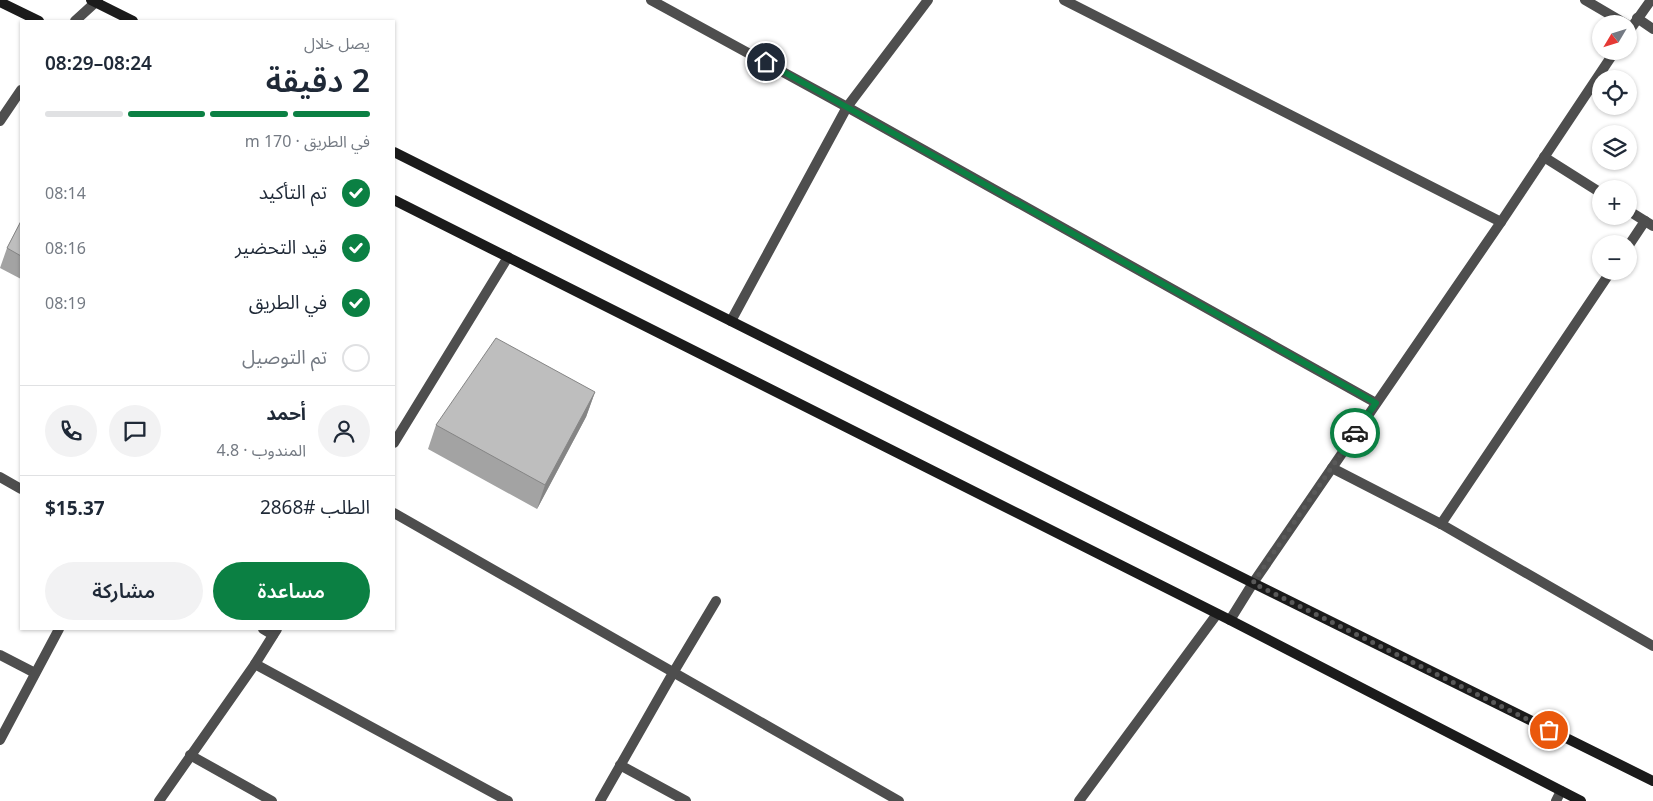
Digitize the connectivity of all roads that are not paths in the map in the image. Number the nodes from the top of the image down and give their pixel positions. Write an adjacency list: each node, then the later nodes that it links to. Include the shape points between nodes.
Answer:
1 (651, 0): 17 (street)
2 (928, 0): 17 (street)
3 (1064, 0): 24 (street)
4 (1585, 0): 8 (street)
5 (1651, 0): 9 (street)
6 (95, 1): 11 (street); 12 (main road)
7 (0, 2): 10 (main road)
8 (1612, 15)
9 (1638, 15)
10 (36, 20)
11 (76, 20)
12 (131, 20)
13 (1638, 26): 14 (street)
14 (1653, 29)
15 (1609, 60): 20 (street)
16 (20, 91): 18 (street)
17 (848, 107): 29 (street); 30 (street)
18 (0, 121)
19 (395, 153): 29 (main road)
20 (1544, 157): 21 (street); 24 (street)
21 (1592, 187)
22 (395, 200): 27 (main road)
23 (1637, 216): 25 (street)
24 (1501, 222): 30 (street)
25 (1649, 224): 26 (street)
26 (1637, 237)
27 (508, 257): 31 (street); 39 (main road)
28 (1605, 280): 36 (street)
29 (731, 321): 37 (main road)
30 (1376, 403): 32 (street)
31 (395, 441)
32 (1332, 468): 36 (street); 37 (street)
33 (0, 477): 34 (street)
34 (20, 488)
35 (395, 514): 46 (street)
36 (1441, 524): 43 (street)
37 (1253, 583): 40 (street); 51 (main road)
38 (716, 601): 46 (street)
39 (1217, 614): 40 (main road); 59 (street)
40 (1230, 620): 52 (main road)
41 (58, 630): 47 (street)
42 (275, 632): 45 (street)
43 (1653, 646)
44 (0, 655): 47 (street)
45 (255, 664): 49 (street); 55 (street)
46 (673, 673): 50 (street); 58 (street)
47 (34, 674): 48 (street)
48 (0, 740)
49 (190, 755): 53 (street); 54 (street)
50 (620, 765): 56 (street); 57 (street)
51 (1653, 781)
52 (1562, 791): 60 (street); 61 (main road)
53 (159, 801)
54 (272, 801)
55 (508, 801)
56 (600, 801)
57 (686, 801)
58 (899, 801)
59 (1079, 801)
60 (1556, 801)
61 (1581, 801)

